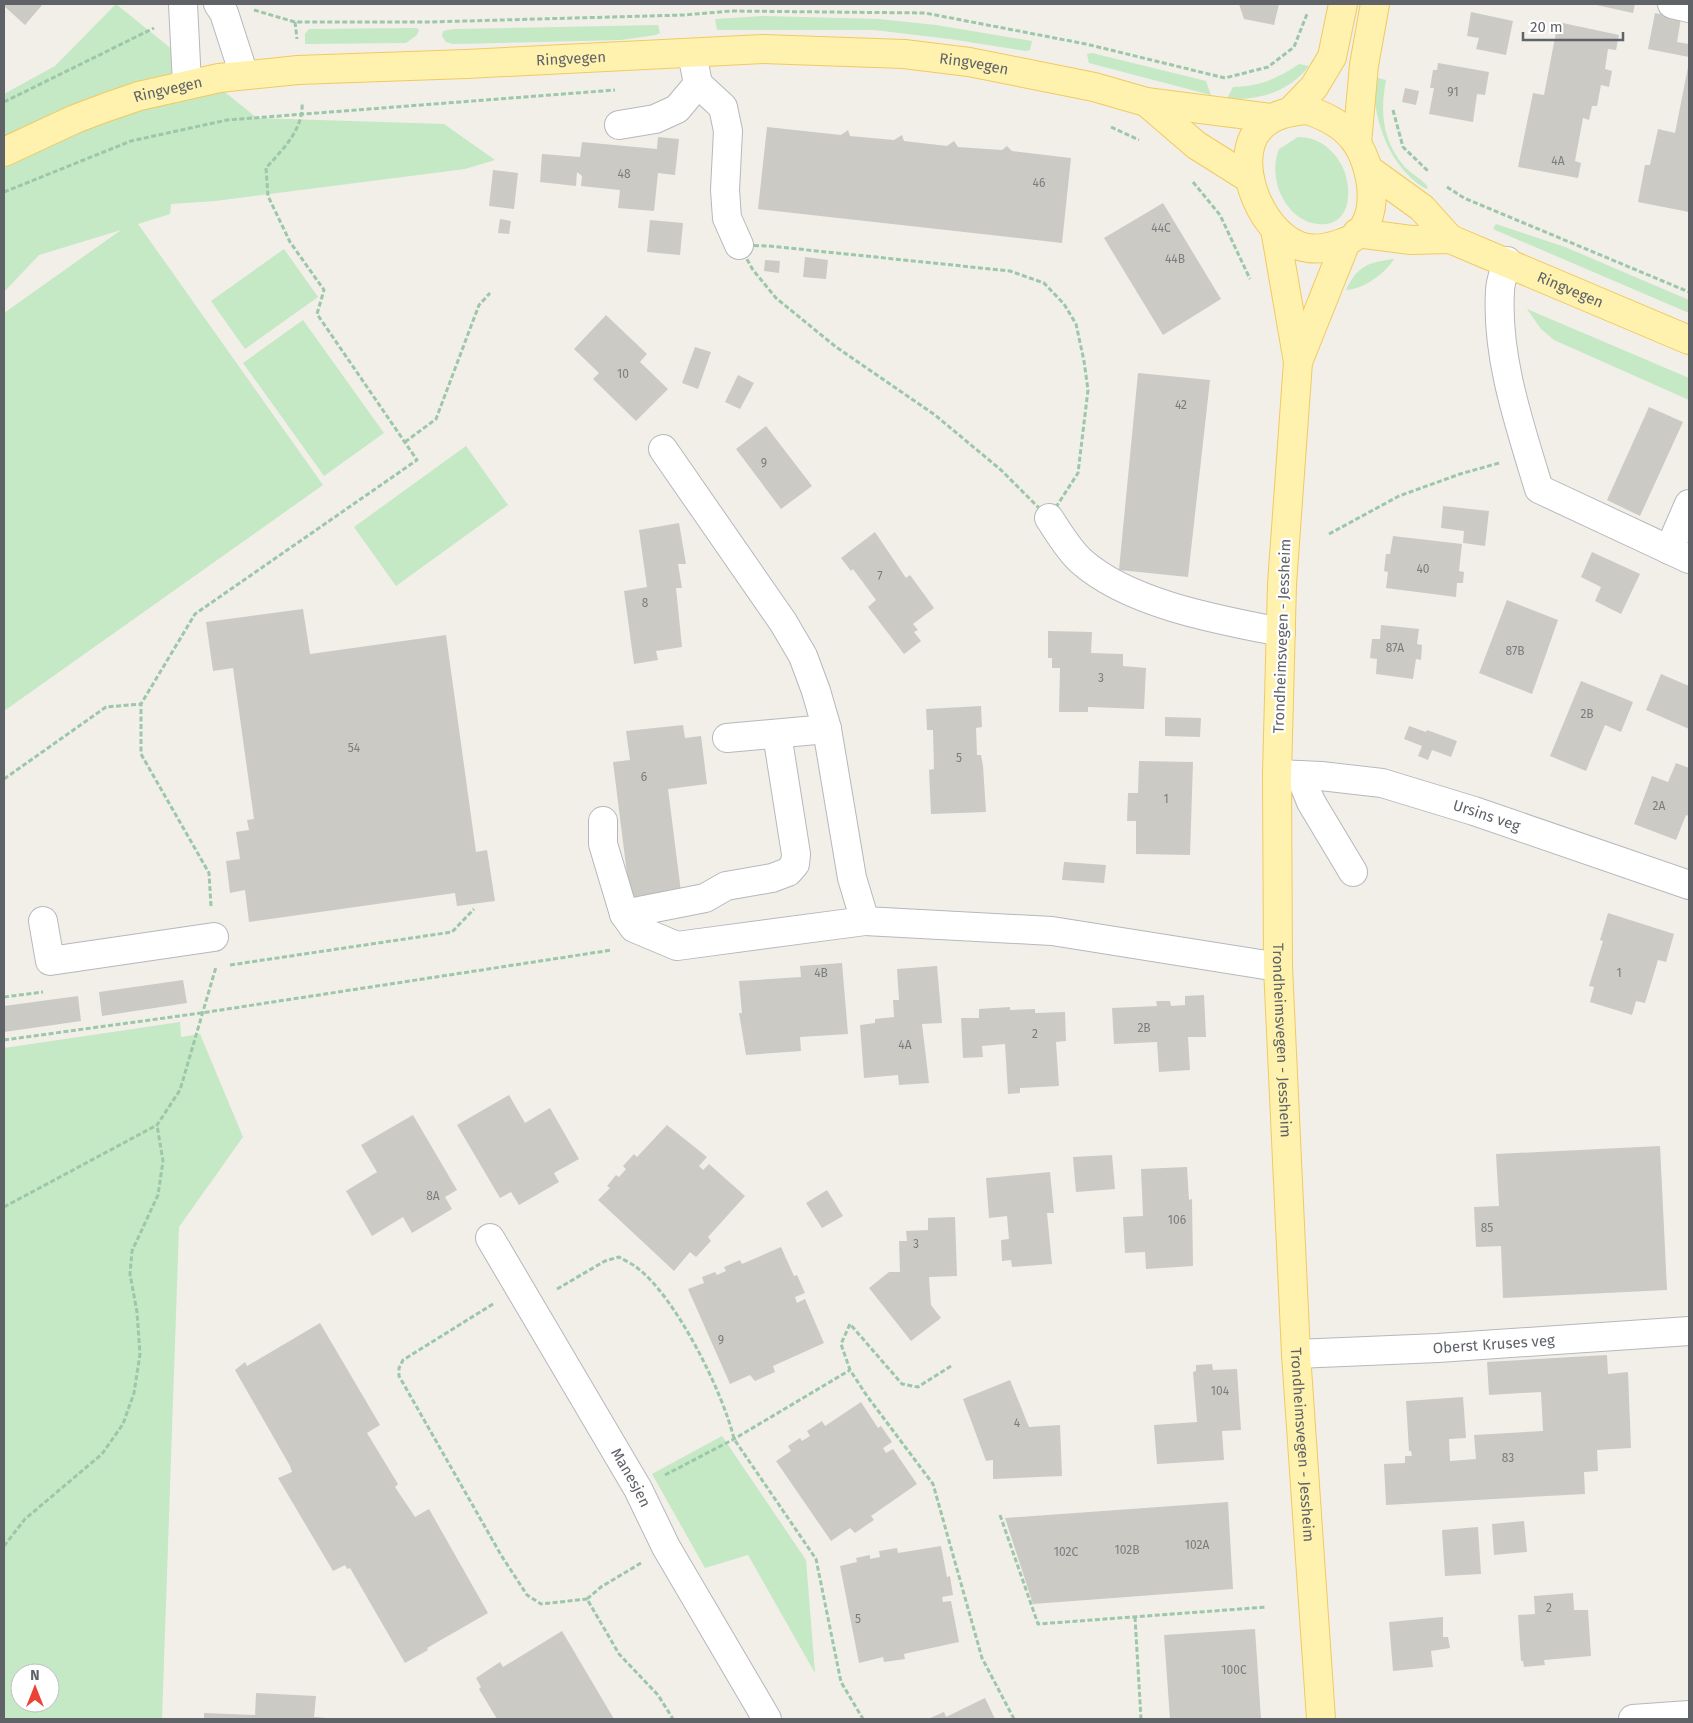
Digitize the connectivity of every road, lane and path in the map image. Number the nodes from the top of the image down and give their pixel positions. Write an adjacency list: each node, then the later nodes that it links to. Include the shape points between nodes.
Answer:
1 (183, 4): 14 (street)
2 (218, 4): 13 (street, via 224,13)
3 (1343, 4): 22 (main road, via 1332,57 1314,87)
4 (1375, 4): 26 (main road, via 1364,65)
5 (1672, 4): 6 (street)
6 (1689, 8)
7 (1308, 13): 11 (path)
8 (295, 22): 10 (path)
9 (159, 26): 18 (path)
10 (297, 46)
11 (1294, 47)
12 (692, 53): 13 (main road, Ringvegen); 15 (street); 19 (main road, Ringvegen, via 772,49 904,54 1050,77)
13 (244, 75): 14 (main road, Ringvegen)
14 (187, 84): 27 (main road, Ringvegen, via 91,113)
15 (698, 84): 23 (street, via 677,109 655,119); 37 (street, via 723,107 728,131 727,218)
16 (621, 90): 21 (path)
17 (301, 95): 21 (path)
18 (4, 102)
19 (1146, 102): 22 (main road, Ringvegen); 30 (main road, Ringvegen, via 1196,145)
20 (1393, 104): 29 (path, via 1403,147)
21 (303, 114): 33 (path, via 226,120 131,141); 44 (path, via 291,140 266,168 268,196 290,242 324,290 317,314)
22 (1282, 114): 26 (main road, via 1308,110 1328,117); 30 (main road, via 1259,128 1251,143)
23 (619, 125)
24 (1109, 126): 25 (path)
25 (1142, 141)
26 (1357, 143): 28 (main road)
27 (4, 152)
28 (1368, 169): 35 (main road, via 1372,200 1369,215); 36 (main road, Ringvegen, via 1422,208)
29 (1433, 176)
30 (1250, 179): 34 (main road, via 1265,217)
31 (1192, 181): 39 (path, via 1220,215)
32 (1445, 186): 40 (path, via 1464,198)
33 (4, 192)
34 (1275, 229): 35 (main road, via 1290,241 1307,248 1330,247); 43 (main road, Trondheimsvegen - Jessheim)
35 (1352, 238): 36 (main road, Ringvegen); 43 (main road, Trondheimsvegen - Jessheim)
36 (1450, 239): 38 (main road, Ringvegen)
37 (739, 245): 48 (path, via 753,270 776,298 836,347 935,415 1001,470); 48 (path, via 1010,271 1032,277 1052,291 1076,324 1088,390 1078,473)
38 (1507, 261): 42 (main road, Ringvegen); 46 (street, via 1500,290 1502,334 1512,398)
39 (1250, 280)
40 (1689, 292)
41 (490, 293): 44 (path, via 478,304 436,419)
42 (1689, 340)
43 (1298, 362): 51 (main road, Trondheimsvegen - Jessheim)
44 (405, 442): 52 (path, via 417,460 195,614)
45 (663, 449): 53 (street, via 803,656)
46 (1529, 454): 49 (path, via 1399,496); 50 (street, via 1539,488)
47 (1689, 504): 50 (street)
48 (1049, 518): 51 (street, via 1081,561 1099,574 1159,604)
49 (1329, 534)
50 (1679, 554)
51 (1281, 632): 56 (main road, Trondheimsvegen - Jessheim)
52 (141, 704): 57 (path, via 106,707); 65 (path, via 141,754 209,873)
53 (827, 729): 54 (street); 64 (street, via 850,869)
54 (777, 734): 55 (street); 62 (street, via 795,864 788,872 726,886 705,898)
55 (727, 738)
56 (1289, 774): 59 (street, via 1311,802); 60 (street, Ursins veg, via 1382,783); 68 (main road, Trondheimsvegen - Jessheim)
57 (4, 779)
58 (604, 820): 62 (street, via 604,844)
59 (1353, 872)
60 (1689, 885)
61 (474, 909): 67 (path, via 452,932)
62 (624, 914): 64 (street, via 634,928 677,946)
63 (43, 921): 65 (street, via 50,961)
64 (865, 921): 68 (street, via 1052,931)
65 (214, 937): 67 (path)
66 (616, 949): 69 (path)
67 (216, 967): 69 (path)
68 (1278, 967): 76 (main road, Trondheimsvegen - Jessheim)
69 (201, 1013): 70 (path); 71 (path, via 180,1090)
70 (4, 1040)
71 (157, 1125): 72 (path); 82 (path, via 163,1161 158,1195 132,1250 130,1274 140,1354 134,1393 123,1424 102,1454 25,1519)
72 (4, 1207)
73 (490, 1238): 74 (street, Manesjen)
74 (524, 1297): 79 (path, via 619,1257 637,1267 658,1289 692,1342 718,1391); 80 (street, Manesjen); 84 (path, via 403,1360 399,1376 501,1555 528,1595 541,1604)
75 (1689, 1331): 76 (street, Oberst Kruses veg)
76 (1296, 1354): 93 (main road, Trondheimsvegen - Jessheim)
77 (951, 1366): 78 (path, via 918,1387 902,1384 850,1324 840,1344)
78 (850, 1370): 79 (path); 91 (path, via 933,1484 982,1658)
79 (734, 1439): 80 (path); 90 (path, via 816,1559 841,1682)
80 (638, 1489): 83 (street, Manesjen)
81 (1000, 1515): 86 (path, via 1038,1624)
82 (4, 1546)
83 (666, 1547): 84 (path); 89 (street, Manesjen)
84 (587, 1599): 88 (path, via 619,1654 658,1695)
85 (1267, 1607): 86 (path)
86 (1135, 1617): 92 (path)
87 (1689, 1715): 94 (street)
88 (673, 1719)
89 (767, 1719)
90 (862, 1719)
91 (1014, 1719)
92 (1140, 1719)
93 (1321, 1719)
94 (1633, 1719)

